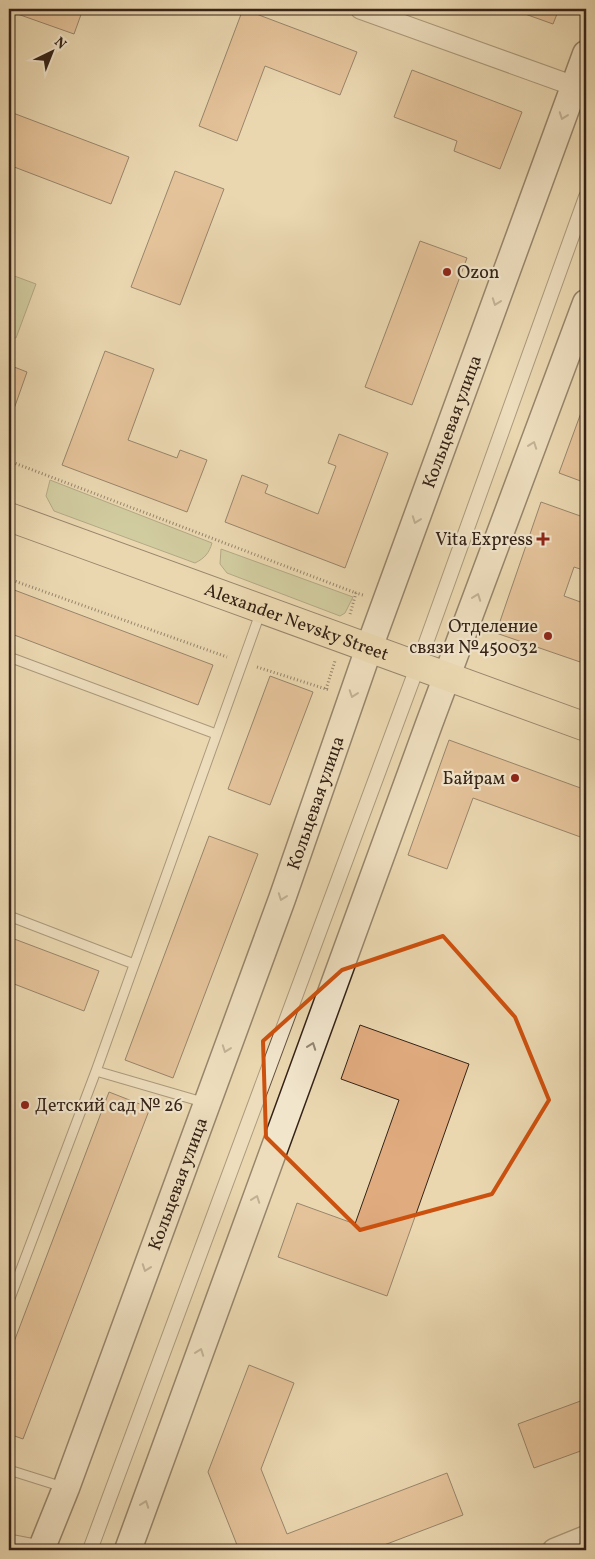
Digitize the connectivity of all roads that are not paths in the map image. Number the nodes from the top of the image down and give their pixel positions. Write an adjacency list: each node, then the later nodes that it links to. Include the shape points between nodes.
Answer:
1 (360, 9): 2 (street)
2 (382, 12): 4 (street)
3 (586, 54): 4 (main road, Кольцевая улица)
4 (580, 89): 9 (main road, Кольцевая улица, one-way to 9)
5 (586, 197): 11 (street)
6 (586, 303): 12 (main road, one-way to 6)
7 (9, 517): 8 (main road, Alexander Nevsky Street)
8 (261, 609): 9 (main road, Alexander Nevsky Street); 14 (lane)
9 (370, 648): 11 (main road, Alexander Nevsky Street); 18 (main road, Кольцевая улица, one-way to 18)
10 (9, 657): 14 (lane)
11 (418, 665): 12 (main road, Alexander Nevsky Street); 25 (street)
12 (447, 676): 13 (main road, Alexander Nevsky Street); 26 (main road, one-way to 12)
13 (586, 727)
14 (216, 734): 16 (lane)
15 (9, 916): 16 (lane)
16 (134, 964): 17 (lane)
17 (96, 1071): 18 (lane); 19 (lane)
18 (206, 1103): 21 (main road, Кольцевая улица, one-way to 21)
19 (9, 1301)
20 (9, 1470): 21 (lane)
21 (66, 1488): 24 (main road, Кольцевая улица)
22 (586, 1537): 27 (street)
23 (9, 1539): 24 (lane)
24 (42, 1548)
25 (90, 1550)
26 (128, 1550)
27 (556, 1550)

